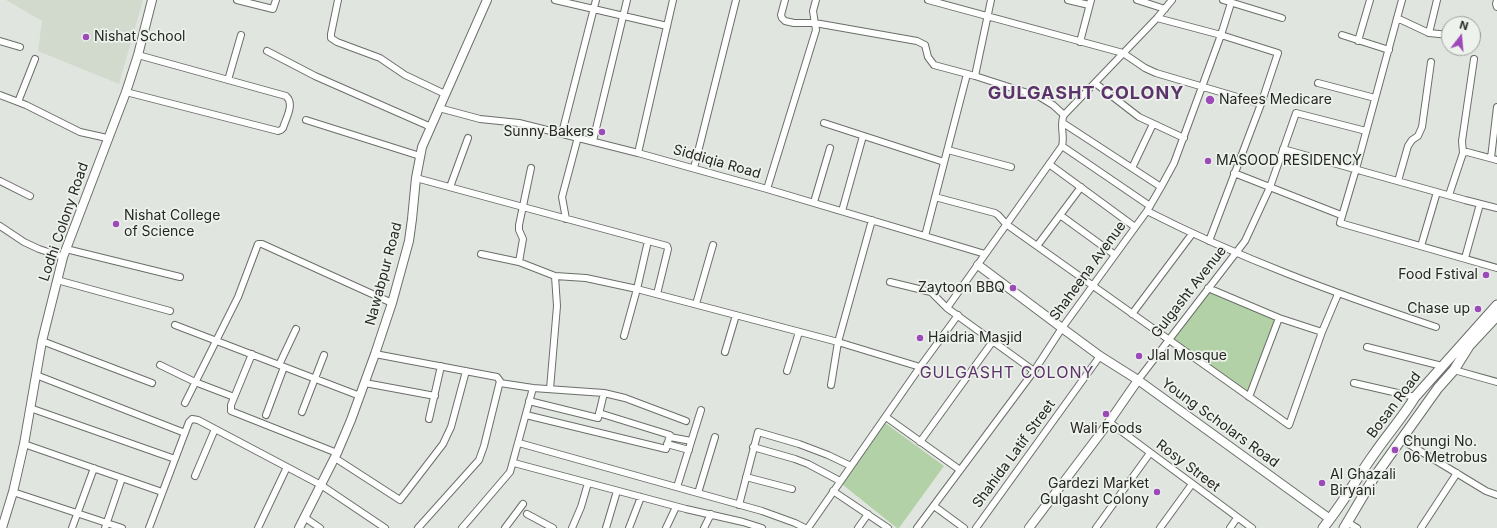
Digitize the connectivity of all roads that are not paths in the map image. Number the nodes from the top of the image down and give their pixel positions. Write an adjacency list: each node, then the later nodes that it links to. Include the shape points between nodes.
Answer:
1 (152, 0): 47 (street, Lodhi Colony Road)
2 (237, 0): 3 (street, via 273,9)
3 (276, 0)
4 (338, 0): 58 (street, via 331,36 334,40 380,58 405,76)
5 (487, 0): 58 (street, Nawabpur Road)
6 (555, 0): 26 (street)
7 (596, 0): 26 (street)
8 (627, 0): 28 (street)
9 (673, 0): 34 (street)
10 (736, 0): 91 (street)
11 (785, 0): 33 (street, via 781,15 785,21)
12 (816, 0): 33 (street, via 813,11)
13 (928, 0): 29 (street)
14 (992, 0): 29 (street)
15 (1068, 0): 23 (street)
16 (1137, 0): 27 (street)
17 (1172, 0): 27 (street)
18 (1223, 0): 24 (street)
19 (1370, 0): 40 (street)
20 (1402, 0): 32 (street)
21 (1437, 0): 35 (street)
22 (1497, 0): 25 (street)
23 (1090, 3): 42 (street)
24 (1231, 3): 31 (street); 38 (street, Shaheena Avenue)
25 (1497, 7)
26 (594, 9): 28 (street); 72 (street)
27 (1165, 9): 30 (street)
28 (623, 16): 34 (street); 78 (street)
29 (989, 16): 42 (street); 52 (street)
30 (1157, 18): 38 (street); 46 (street)
31 (1282, 18)
32 (1398, 18): 35 (street); 44 (street)
33 (815, 23): 51 (street, via 917,41 925,45 928,58 934,65); 102 (street, via 816,30)
34 (667, 26): 83 (street)
35 (1429, 33): 36 (street)
36 (1441, 34)
37 (241, 35): 53 (street)
38 (1221, 35): 56 (street, Shaheena Avenue); 62 (street, via 1278,53)
39 (1342, 35): 40 (street)
40 (1358, 40): 44 (street)
41 (0, 41): 43 (street)
42 (1080, 42): 46 (street)
43 (20, 47)
44 (1389, 50): 60 (street)
45 (267, 51): 70 (street, via 315,76)
46 (1123, 53): 54 (street); 56 (street, via 1144,68)
47 (138, 55): 53 (street); 57 (street, Lodhi Colony Road)
48 (35, 59): 61 (street)
49 (1474, 59): 84 (street, via 1462,141)
50 (1431, 62): 97 (street, via 1422,127 1418,136 1408,146)
51 (967, 74): 52 (street); 82 (street)
52 (975, 76): 65 (street, via 1040,97)
53 (228, 80): 57 (street, via 286,96 291,105 282,130)
54 (1095, 83): 65 (street); 69 (street, via 1139,117)
55 (1318, 83): 60 (street)
56 (1202, 87): 62 (street); 77 (street, Shaheena Avenue)
57 (126, 92): 75 (street, Lodhi Colony Road)
58 (445, 94): 64 (street, Nawabpur Road)
59 (0, 95): 61 (street)
60 (1375, 98): 71 (street)
61 (18, 102): 75 (street, via 80,132)
62 (1261, 104): 94 (street)
63 (1497, 107): 86 (street)
64 (439, 108): 70 (street, Nawabpur Road); 72 (street, Siddiqia Road, via 468,117 519,123)
65 (1064, 115): 68 (street)
66 (306, 120): 85 (street)
67 (824, 123): 73 (street)
68 (1063, 123): 79 (street); 92 (street)
69 (1153, 124): 77 (street); 92 (street)
70 (431, 127): 85 (street, Nawabpur Road)
71 (1366, 131): 81 (street, Gulgasht Avenue, via 1296,113); 93 (street)
72 (562, 133): 74 (street, Siddiqia Road)
73 (863, 136): 87 (street); 112 (street)
74 (578, 137): 78 (street, Siddiqia Road); 115 (street, via 562,197)
75 (107, 138): 127 (street, Lodhi Colony Road)
76 (468, 138): 98 (street)
77 (1184, 138): 100 (street, Shaheena Avenue)
78 (593, 141): 83 (street, Siddiqia Road)
79 (1062, 146): 88 (street); 110 (street)
80 (830, 148): 107 (street)
81 (1283, 148): 93 (street); 101 (street, Gulgasht Avenue)
82 (948, 150): 87 (street); 89 (street)
83 (638, 153): 91 (street, Siddiqia Road)
84 (1463, 153): 86 (street); 104 (street)
85 (420, 156): 95 (street, Nawabpur Road)
86 (1494, 159)
87 (944, 162): 106 (street)
88 (1049, 164): 99 (street); 117 (street)
89 (1011, 167)
90 (531, 168): 109 (street)
91 (694, 168): 102 (street, Siddiqia Road)
92 (1132, 168): 100 (street)
93 (1356, 169): 97 (street); 114 (street)
94 (1234, 173): 101 (street); 123 (street)
95 (416, 178): 98 (street); 146 (street, Nawabpur Road, via 409,241)
96 (0, 181): 105 (street)
97 (1398, 181): 103 (street)
98 (450, 187): 109 (street)
99 (1081, 187): 113 (street); 119 (street)
100 (1161, 187): 110 (street, Shaheena Avenue)
101 (1270, 187): 114 (street); 128 (street, Gulgasht Avenue)
102 (767, 189): 107 (street, Siddiqia Road)
103 (1437, 192): 104 (street); 126 (street)
104 (1449, 195): 108 (street)
105 (30, 196)
106 (935, 197): 117 (street, via 995,213); 121 (street)
107 (814, 202): 112 (street, Siddiqia Road)
108 (1480, 204): 111 (street); 133 (street)
109 (522, 207): 115 (street); 134 (street, via 519,225 523,239)
110 (1148, 208): 119 (street, Shaheena Avenue); 120 (street)
111 (1497, 208)
112 (842, 211): 116 (street, Siddiqia Road)
113 (1060, 215): 125 (street); 131 (street)
114 (1341, 215): 126 (street, via 1341,224)
115 (566, 218): 122 (street)
116 (872, 220): 121 (street, Siddiqia Road); 167 (street)
117 (1006, 224): 125 (street); 130 (street)
118 (0, 226): 132 (street, via 24,242)
119 (1135, 227): 131 (street, Shaheena Avenue)
120 (1192, 234): 123 (street); 151 (street)
121 (925, 236): 130 (street, Siddiqia Road)
122 (648, 241): 143 (street); 144 (street, via 668,247)
123 (1209, 241): 128 (street)
124 (713, 244): 147 (street)
125 (1037, 246): 141 (street)
126 (1421, 246): 133 (street)
127 (66, 248): 132 (street, Lodhi Colony Road); 138 (street)
128 (1236, 252): 142 (street, Gulgasht Avenue); 145 (street)
129 (481, 254): 134 (street)
130 (985, 254): 135 (street)
131 (1115, 255): 141 (street, Shaheena Avenue)
132 (63, 257): 139 (street, Lodhi Colony Road)
133 (1465, 258): 136 (street)
134 (520, 262): 137 (street)
135 (978, 264): 149 (street); 158 (street, Young Scholars Road)
136 (1497, 268)
137 (555, 276): 143 (street, via 586,278); 194 (street, via 557,306)
138 (180, 277)
139 (57, 280): 150 (street); 164 (street, Lodhi Colony Road)
140 (890, 282): 149 (street, via 931,292)
141 (1093, 286): 151 (street); 158 (street, Shaheena Avenue)
142 (1208, 288): 155 (street); 163 (street, Gulgasht Avenue)
143 (637, 289): 144 (street); 162 (street)
144 (657, 294): 147 (street)
145 (1338, 294): 157 (street); 161 (street)
146 (392, 303): 165 (street, via 260,244 256,246 238,297); 171 (street, Nawabpur Road)
147 (696, 304): 152 (street)
148 (1497, 305): 177 (main road, Bosan Road)
149 (947, 308): 153 (street)
150 (170, 311)
151 (1132, 314): 163 (street)
152 (736, 315): 160 (street); 169 (street)
153 (958, 316): 166 (street); 178 (street)
154 (1497, 316): 179 (main road, Bosan Road, via 1469,346)
155 (1279, 318): 161 (street); 199 (street)
156 (175, 325): 165 (street)
157 (1436, 327)
158 (1062, 328): 173 (street, Young Scholars Road); 182 (street, Shaheena Avenue)
159 (296, 329): 175 (street)
160 (799, 332): 167 (street); 181 (street)
161 (1322, 332): 199 (street, via 1288,425)
162 (624, 336)
163 (1168, 339): 185 (street, Gulgasht Avenue); 199 (street)
164 (42, 341): 183 (street, Lodhi Colony Road); 188 (street)
165 (216, 341): 170 (street); 186 (street)
166 (993, 341): 182 (street); 219 (street)
167 (838, 342): 178 (street); 192 (street)
168 (1367, 347): 177 (street)
169 (725, 352)
170 (252, 354): 175 (street); 198 (street)
171 (375, 354): 176 (street); 189 (street, Nawabpur Road)
172 (324, 356): 184 (street)
173 (1100, 356): 185 (street, Young Scholars Road); 286 (street, Shahida Latif Street)
174 (160, 365): 186 (street)
175 (282, 366): 184 (street); 207 (street)
176 (441, 366): 180 (street); 197 (street)
177 (1442, 366): 200 (main road, Bosan Road)
178 (920, 367): 209 (street)
179 (1454, 370): 187 (street); 217 (main road, Bosan Road, via 1438,388)
180 (466, 371): 190 (street, via 497,377); 226 (street, via 449,433 400,500)
181 (787, 371)
182 (1034, 371): 232 (street, Shaheena Avenue)
183 (36, 375): 203 (street, Lodhi Colony Road); 214 (street)
184 (315, 379): 196 (street); 205 (street)
185 (1138, 380): 212 (street, Gulgasht Avenue); 260 (street, Young Scholars Road)
186 (196, 382): 198 (street); 202 (street)
187 (1497, 382)
188 (152, 383)
189 (365, 383): 196 (street, Nawabpur Road); 197 (street)
190 (500, 383): 193 (street); 271 (street, via 479,460)
191 (1354, 383): 200 (street)
192 (831, 385)
193 (533, 388): 194 (street); 201 (street)
194 (550, 389): 195 (street)
195 (604, 393): 206 (street); 211 (street, via 625,398)
196 (360, 396): 226 (street, Nawabpur Road)
197 (435, 396): 210 (street)
198 (234, 397): 226 (street, via 231,411)
199 (1250, 397)
200 (1415, 397): 260 (main road, Bosan Road)
201 (529, 401): 206 (street, via 596,418); 208 (street)
202 (185, 403)
203 (30, 408): 221 (street, Lodhi Colony Road); 227 (street)
204 (701, 410): 218 (street)
205 (302, 412)
206 (599, 413): 215 (street)
207 (266, 415)
208 (526, 415): 220 (street); 222 (street, via 665,450)
209 (886, 417): 219 (street); 229 (street)
210 (429, 419)
211 (686, 422)
212 (1109, 422): 225 (street, Rosy Street); 287 (street, Gulgasht Avenue)
213 (215, 429): 214 (street, via 192,419); 230 (street); 234 (street)
214 (185, 433): 227 (street)
215 (670, 436): 218 (street); 222 (street)
216 (715, 437): 247 (street)
217 (1402, 440): 233 (street); 261 (main road, Bosan Road, via 1373,479)
218 (691, 442): 224 (street)
219 (920, 442): 232 (street)
220 (519, 443): 228 (street); 241 (street)
221 (24, 444): 231 (street); 245 (street, Lodhi Colony Road)
222 (667, 444): 224 (street)
223 (753, 447): 229 (street, via 759,431 828,455); 235 (street); 237 (street, via 808,464)
224 (689, 450): 241 (street)
225 (1150, 453): 239 (street, Rosy Street); 288 (street)
226 (336, 456): 240 (street, Nawabpur Road)
227 (175, 459): 246 (street)
228 (514, 463): 238 (street); 272 (street, via 510,472)
229 (851, 466): 237 (street)
230 (287, 467): 240 (street); 267 (street)
231 (94, 468): 236 (street); 254 (street)
232 (960, 470): 252 (street, Shaheena Avenue)
233 (1458, 473): 248 (street); 294 (street)
234 (195, 476)
235 (746, 477): 242 (street); 251 (street)
236 (122, 478): 246 (street); 262 (street)
237 (840, 481): 244 (street)
238 (588, 483): 243 (street); 275 (street)
239 (1192, 484): 259 (street, Rosy Street); 289 (street)
240 (321, 485): 258 (street, Nawabpur Road); 270 (street)
241 (677, 487): 247 (street)
242 (792, 489)
243 (617, 491): 249 (street); 276 (street)
244 (833, 491): 257 (street); 281 (street)
245 (13, 492): 254 (street); 263 (street, Lodhi Colony Road)
246 (162, 492): 266 (street)
247 (698, 493): 251 (street)
248 (1497, 495)
249 (641, 497): 253 (street); 277 (street)
250 (523, 504): 273 (street)
251 (739, 505): 281 (street)
252 (934, 506): 284 (street, Shaheena Avenue); 285 (street)
253 (676, 507): 256 (street); 278 (street)
254 (78, 513): 262 (street); 264 (street)
255 (527, 514): 274 (street)
256 (711, 514): 279 (street); 280 (street)
257 (868, 514): 282 (street); 283 (street)
258 (304, 517): 268 (street, Nawabpur Road); 269 (street)
259 (1237, 518): 290 (street); 291 (street, Rosy Street)
260 (1330, 519): 292 (main road, Bosan Road)
261 (1346, 525): 293 (street)
262 (106, 526): 265 (street)
263 (2, 528)
264 (72, 528)
265 (122, 528)
266 (149, 528)
267 (258, 528)
268 (299, 528)
269 (320, 528)
270 (385, 528)
271 (418, 528)
272 (462, 528)
273 (505, 528)
274 (553, 528)
275 (572, 528)
276 (606, 528)
277 (628, 528)
278 (666, 528)
279 (704, 528)
280 (762, 528)
281 (806, 528)
282 (858, 528)
283 (888, 528)
284 (917, 528)
285 (964, 528)
286 (976, 528)
287 (1029, 528)
288 (1096, 528)
289 (1160, 528)
290 (1230, 528)
291 (1252, 528)
292 (1323, 528)
293 (1356, 528)
294 (1421, 528)

